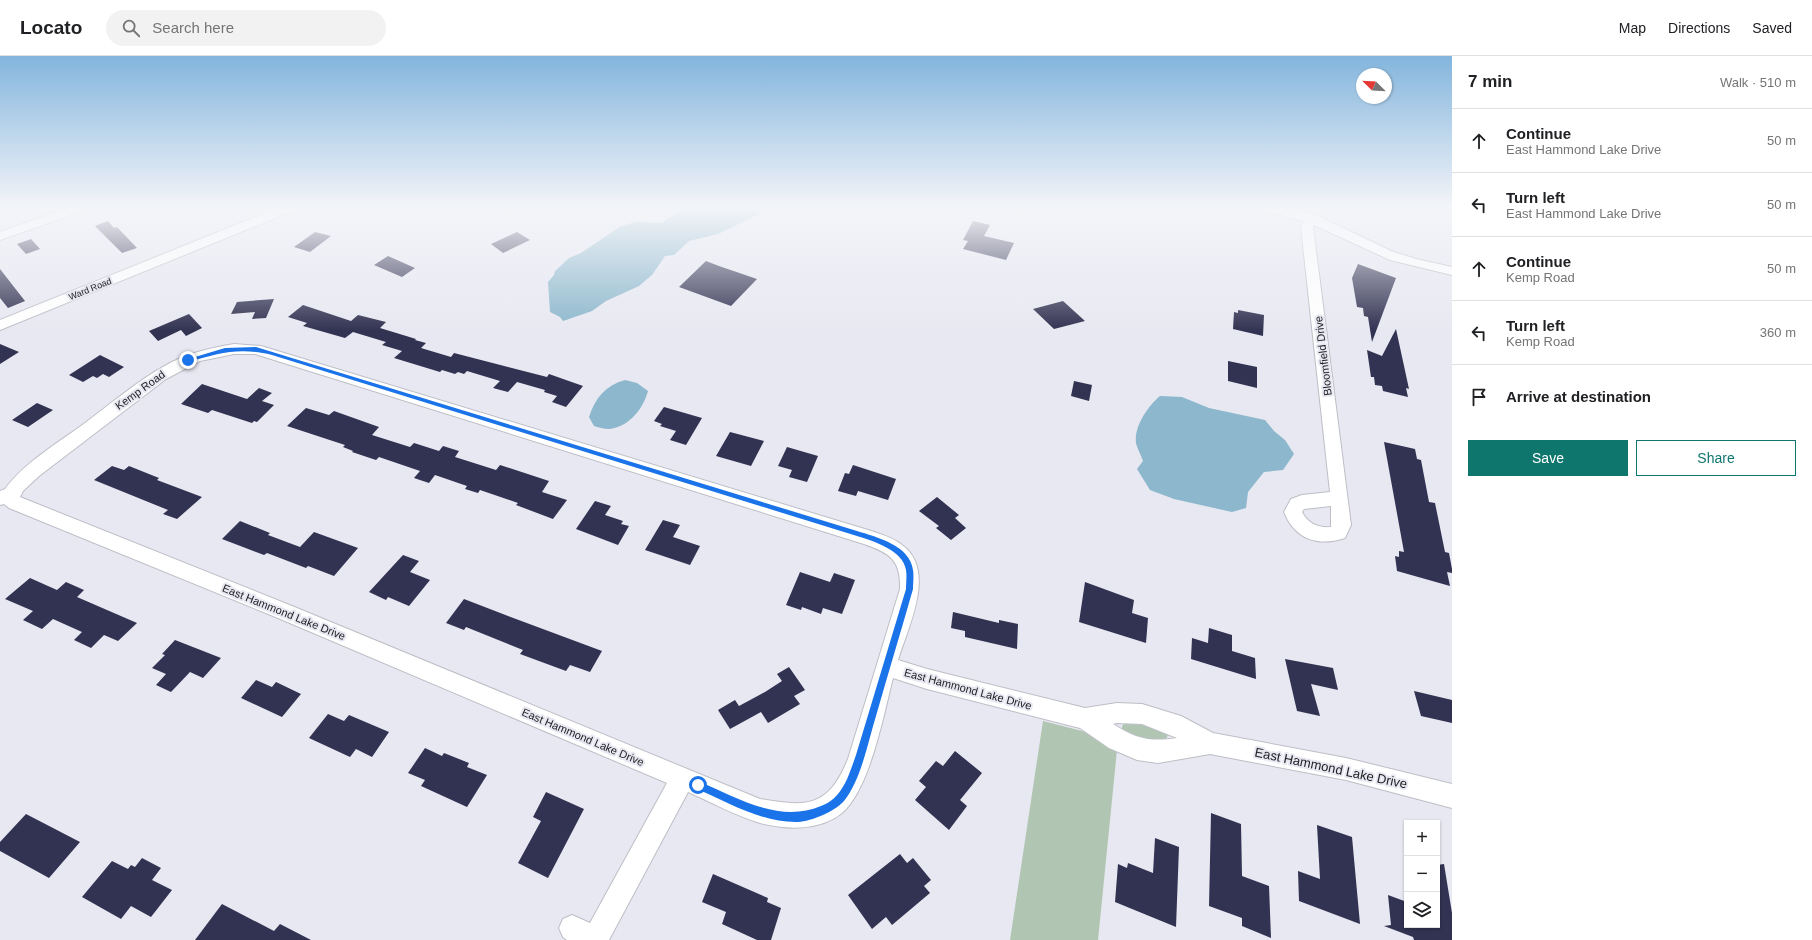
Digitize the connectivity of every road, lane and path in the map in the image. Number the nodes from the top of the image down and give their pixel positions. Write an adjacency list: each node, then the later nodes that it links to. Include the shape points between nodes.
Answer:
1 (189, 248): 5 (street, Ward Road)
2 (1310, 248): 6 (street, Bloomfield Drive)
3 (1377, 248): 4 (street, via 1400,259)
4 (1452, 271)
5 (0, 325)
6 (1339, 495)
7 (6, 496): 8 (street, Kemp Road, via 33,471 173,367 225,349 256,349 890,546 906,560 911,579); 11 (street, East Hammond Lake Drive, via 15,503 285,612)
8 (886, 666): 9 (street, East Hammond Lake Drive, via 927,679); 11 (street, East Hammond Lake Drive, via 849,784 840,798 829,807 799,817 783,817 760,811)
9 (1085, 719): 10 (street, East Hammond Lake Drive, via 1117,713 1142,714 1173,724); 10 (street, East Hammond Lake Drive, via 1122,742 1147,751 1158,752)
10 (1210, 743): 12 (street, East Hammond Lake Drive, via 1346,769)
11 (682, 779): 13 (street)
12 (1452, 796)
13 (587, 936)

